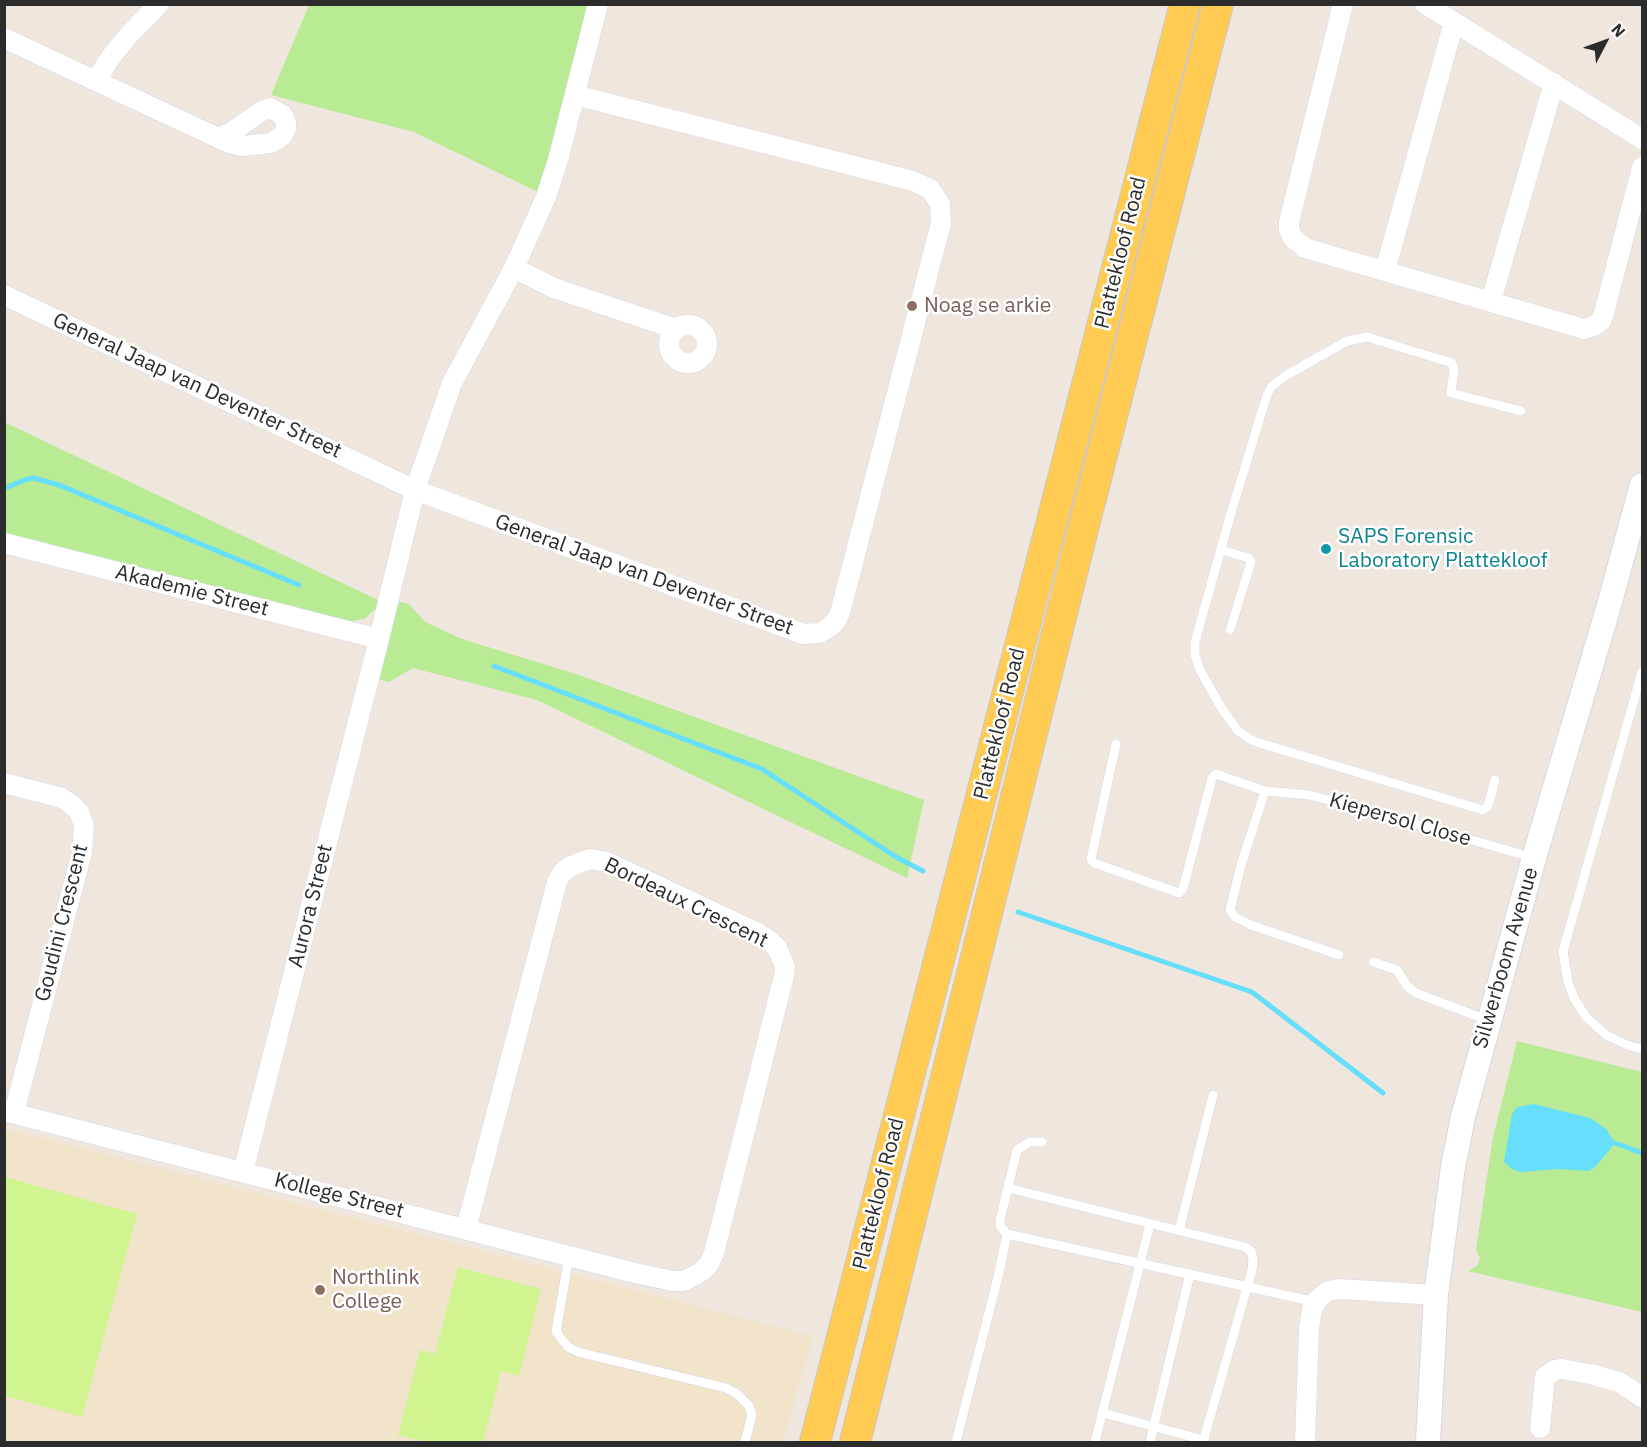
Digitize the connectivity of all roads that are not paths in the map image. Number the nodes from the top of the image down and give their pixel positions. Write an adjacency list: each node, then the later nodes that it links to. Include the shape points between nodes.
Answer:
1 (159, 4): 9 (street, via 127,37)
2 (598, 4): 11 (street, Aurora Street)
3 (1185, 4): 60 (main road, Plattekloof Road)
4 (1218, 4): 61 (main road, Plattekloof Road)
5 (1343, 4): 17 (street, via 1288,229 1296,243 1305,248)
6 (1425, 4): 7 (street)
7 (1454, 22): 10 (street); 17 (street)
8 (4, 38): 9 (street)
9 (96, 81): 12 (street)
10 (1554, 84): 13 (street); 19 (street)
11 (575, 95): 16 (street, Aurora Street, via 546,197); 23 (street, General Jaap van Deventer Street, via 913,182 930,189 940,204 941,223 840,613 827,629 803,634)
12 (218, 138)
13 (1642, 139)
14 (1642, 167): 15 (street)
15 (1636, 217): 19 (street, via 1601,321 1594,326 1576,328)
16 (514, 268): 20 (street, via 554,288); 23 (street, Aurora Street, via 452,383)
17 (1385, 271): 19 (street)
18 (4, 295): 23 (street, General Jaap van Deventer Street)
19 (1491, 301)
20 (676, 329)
21 (1521, 411): 25 (lane, via 1451,393 1455,369 1447,361 1367,337 1347,341 1271,387)
22 (1642, 485): 33 (street, Silwerboom Avenue)
23 (415, 490): 27 (street, Aurora Street)
24 (4, 543): 27 (street, Akademie Street)
25 (1221, 550): 26 (lane, via 1251,562); 30 (lane, via 1195,642 1195,655 1238,732 1253,741 1483,810 1488,806)
26 (1230, 630)
27 (379, 639): 41 (street, Aurora Street)
28 (1642, 672): 37 (lane, via 1563,951 1568,982 1586,1017 1606,1035)
29 (1116, 744): 32 (lane, Kiepersol Close, via 1091,859 1179,893 1214,775)
30 (1495, 780)
31 (4, 783): 39 (street, Goudini Crescent, via 62,798 79,812 84,825 82,852)
32 (1265, 791): 33 (lane, Kiepersol Close, via 1319,797); 34 (lane, via 1230,909 1235,917 1251,925)
33 (1534, 858): 36 (street, Silwerboom Avenue)
34 (1339, 955)
35 (1373, 962): 36 (lane, via 1397,970 1416,993)
36 (1488, 1020): 52 (street, Silwerboom Avenue, via 1453,1167)
37 (1642, 1049)
38 (1213, 1095): 45 (lane)
39 (9, 1112): 41 (street, Kollege Street)
40 (1042, 1142): 42 (lane, via 1024,1144 1017,1150)
41 (243, 1172): 44 (street, Kollege Street)
42 (1008, 1188): 43 (lane); 46 (lane, via 999,1220)
43 (1150, 1224): 45 (lane); 48 (lane)
44 (466, 1229): 47 (street, Kollege Street); 50 (street, Bordeaux Crescent, via 557,882 571,866 598,859 763,936 777,948 785,966 714,1253 702,1272 684,1281)
45 (1179, 1231): 51 (lane, via 1251,1251 1253,1259)
46 (1007, 1234): 48 (lane); 62 (lane)
47 (569, 1256): 50 (street, Kollege Street); 59 (lane, via 556,1332 568,1347 737,1394 752,1415)
48 (1141, 1264): 49 (lane); 55 (lane)
49 (1190, 1274): 51 (lane); 56 (lane)
50 (673, 1281)
51 (1245, 1287): 53 (lane); 58 (lane)
52 (1436, 1295): 53 (street, via 1340,1289 1328,1292); 66 (street, Silwerboom Avenue)
53 (1316, 1302): 65 (street, via 1309,1328)
54 (1642, 1397): 57 (street, via 1619,1382 1555,1370 1545,1377)
55 (1103, 1413): 56 (lane); 63 (lane)
56 (1154, 1427): 58 (lane); 64 (lane)
57 (1540, 1428)
58 (1204, 1441)
59 (745, 1443)
60 (815, 1443)
61 (855, 1443)
62 (957, 1443)
63 (1095, 1443)
64 (1150, 1443)
65 (1305, 1443)
66 (1428, 1443)

